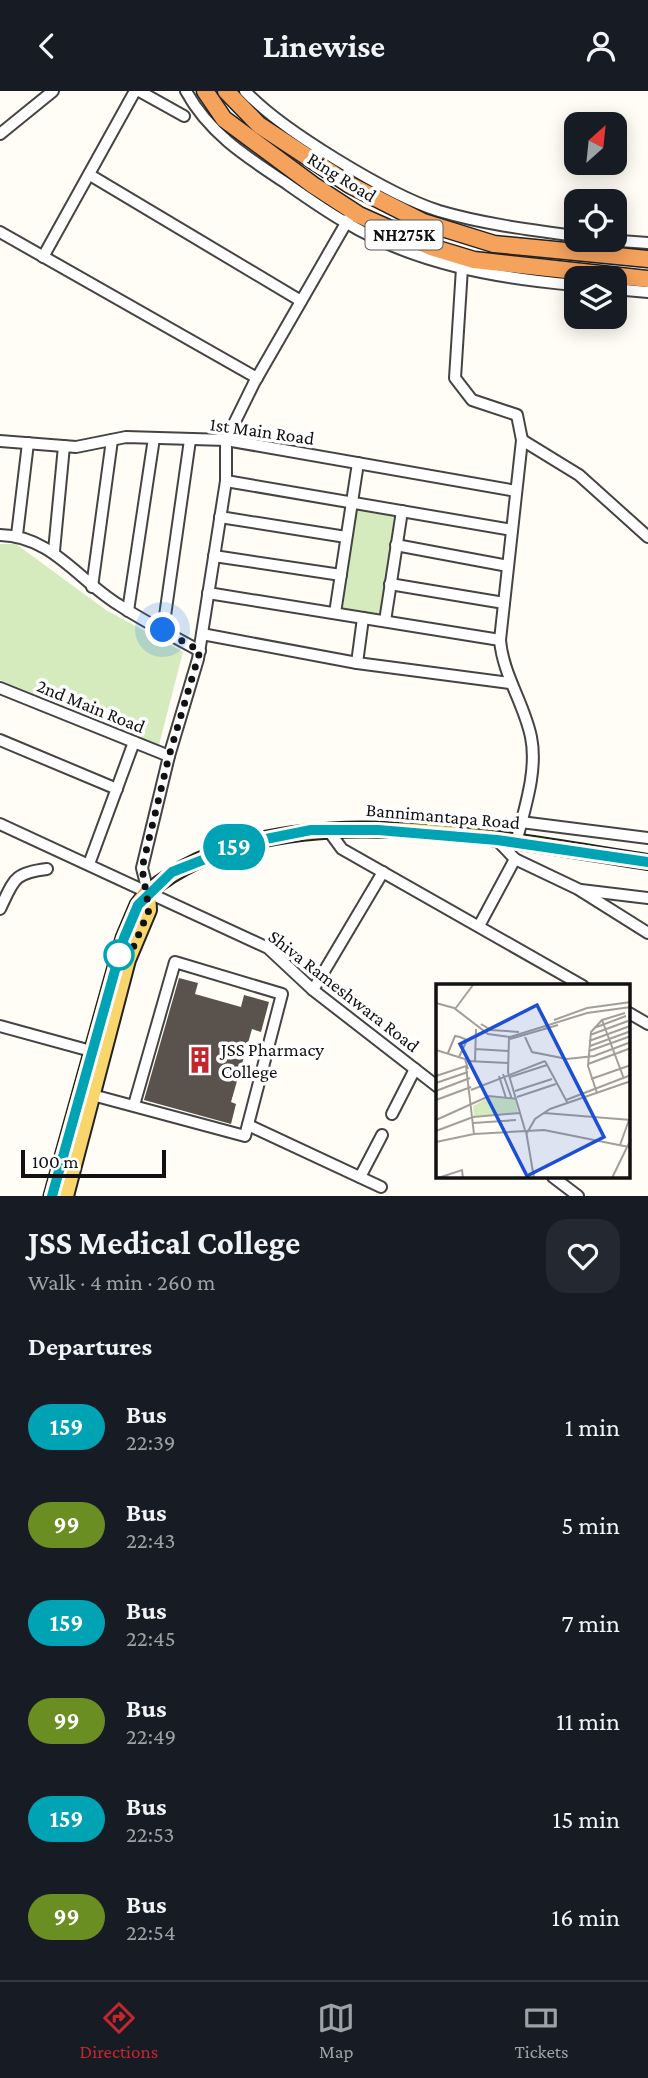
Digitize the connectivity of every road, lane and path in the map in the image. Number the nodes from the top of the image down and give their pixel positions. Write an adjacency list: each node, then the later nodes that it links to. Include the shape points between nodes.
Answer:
1 (53, 91): 9 (street)
2 (137, 91): 7 (street); 10 (street)
3 (186, 91): 11 (street, via 214,131 257,164)
4 (205, 91): 11 (highway, Ring Road / NH275K, via 224,119)
5 (226, 91): 8 (highway, Ring Road / NH275K, via 259,125)
6 (245, 91): 8 (street)
7 (184, 115)
8 (282, 131): 13 (street, via 377,183 439,210); 17 (highway, Ring Road / NH275K, via 382,204 461,235 494,244)
9 (0, 134)
10 (90, 175): 16 (street); 23 (street)
11 (350, 217): 18 (street, via 391,245); 19 (highway, Ring Road / NH275K, via 474,260); 23 (street)
12 (0, 232): 16 (street)
13 (564, 234)
14 (627, 241): 15 (street)
15 (648, 243)
16 (43, 257): 24 (street)
17 (648, 259)
18 (462, 268): 20 (street); 29 (street, via 455,378 472,400 517,415)
19 (648, 279)
20 (564, 284)
21 (627, 290): 22 (street)
22 (648, 292)
23 (301, 301): 24 (street)
24 (257, 379): 28 (street)
25 (154, 438): 26 (street, 1st Main Road); 27 (street, 1st Main Road); 53 (street)
26 (112, 440): 32 (street, 1st Main Road); 50 (street)
27 (190, 440): 28 (street, 1st Main Road); 57 (street)
28 (226, 440): 33 (street, 1st Main Road); 34 (street)
29 (522, 440): 35 (street); 43 (street, via 579,475)
30 (0, 441): 31 (street, 1st Main Road)
31 (28, 443): 32 (street, 1st Main Road); 41 (street)
32 (64, 446): 45 (street)
33 (358, 463): 35 (street, 1st Main Road); 36 (street)
34 (226, 481): 36 (street); 38 (street)
35 (516, 491): 39 (street)
36 (351, 502): 37 (street); 42 (street)
37 (402, 511): 39 (street); 44 (street)
38 (220, 517): 42 (street); 46 (street)
39 (512, 530): 47 (street)
40 (0, 535): 41 (street)
41 (17, 535): 45 (street)
42 (346, 537): 48 (street)
43 (648, 537)
44 (396, 545): 47 (street); 49 (street)
45 (54, 551): 50 (street)
46 (214, 556): 48 (street); 51 (street)
47 (508, 566): 52 (street)
48 (341, 575): 54 (street)
49 (390, 584): 52 (street); 56 (street)
50 (92, 587): 53 (street)
51 (208, 593): 54 (street); 58 (street)
52 (504, 603): 59 (street)
53 (128, 611): 57 (street)
54 (335, 613): 55 (street)
55 (363, 618): 56 (street); 61 (street)
56 (385, 621): 59 (street)
57 (163, 630): 60 (street)
58 (202, 634): 60 (street); 61 (street)
59 (499, 640): 62 (street)
60 (200, 651): 66 (street)
61 (357, 663): 62 (street)
62 (510, 683): 68 (street, via 531,737 530,782)
63 (0, 688): 65 (street, 2nd Main Road)
64 (0, 740): 67 (street)
65 (134, 742): 66 (street, 2nd Main Road); 67 (street)
66 (169, 756): 80 (street, via 142,868)
67 (117, 789): 76 (street)
68 (521, 822): 71 (street); 73 (street)
69 (0, 824): 76 (street)
70 (328, 830): 72 (main road, Bannimantapa Road); 78 (street, via 342,849); 80 (main road, Bannimantapa Road, via 246,843 172,872)
71 (648, 838)
72 (497, 840): 73 (main road, Bannimantapa Road); 74 (street)
73 (516, 843): 75 (main road, Bannimantapa Road)
74 (516, 859): 79 (street); 83 (street)
75 (648, 862)
76 (89, 864): 80 (street)
77 (47, 869): 82 (street, via 25,871 14,881)
78 (383, 872): 83 (street); 86 (street)
79 (578, 889): 81 (street); 84 (street)
80 (148, 892): 86 (street, Shiva Rameshwara Road, via 268,948); 90 (highway, Bannimantapa Road, via 124,938); 93 (main road, via 149,910 128,960)
81 (648, 898)
82 (0, 909)
83 (479, 926): 85 (street)
84 (648, 933)
85 (580, 984)
86 (313, 990): 91 (street, Shiva Rameshwara Road)
87 (630, 1014): 88 (street)
88 (648, 1024)
89 (0, 1026): 90 (street)
90 (91, 1051): 93 (highway, Bannimantapa Road)
91 (415, 1069): 92 (street, Shiva Rameshwara Road); 95 (street)
92 (436, 1085)
93 (86, 1093): 94 (street); 101 (highway, Bannimantapa Road); 102 (main road)
94 (134, 1105): 96 (street, via 246,1136); 96 (street, via 175,962 282,994)
95 (392, 1114)
96 (248, 1125): 98 (street)
97 (383, 1135): 98 (street)
98 (360, 1177): 100 (street)
99 (554, 1178): 103 (street)
100 (380, 1187)
101 (52, 1196)
102 (65, 1196)
103 (578, 1196)

